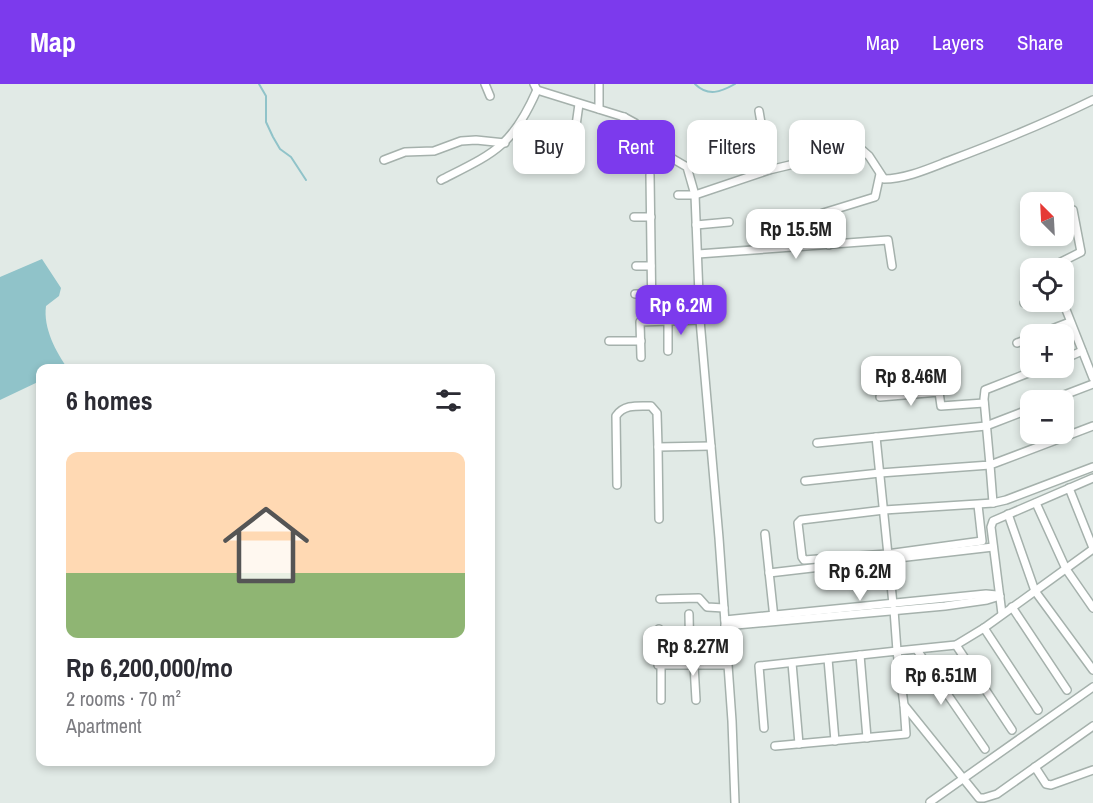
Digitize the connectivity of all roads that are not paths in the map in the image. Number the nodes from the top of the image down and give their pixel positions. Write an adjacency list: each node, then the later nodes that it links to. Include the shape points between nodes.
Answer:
1 (485, 84): 4 (street)
2 (599, 84): 7 (street)
3 (536, 87): 6 (street); 12 (street, via 518,129)
4 (489, 96)
5 (1093, 100): 16 (street, via 1015,136 929,168 891,179)
6 (579, 104): 7 (street); 10 (street)
7 (599, 110): 9 (street)
8 (759, 111): 11 (street)
9 (624, 117): 20 (street, via 635,123 656,148 687,167)
10 (577, 120)
11 (761, 120)
12 (504, 143): 14 (street, via 461,141 434,151 405,152); 18 (street)
13 (865, 152): 16 (street)
14 (384, 160)
15 (757, 174): 20 (street)
16 (880, 174): 26 (street, via 875,197 823,213)
17 (651, 175): 22 (street)
18 (441, 180)
19 (678, 195): 20 (street)
20 (695, 195): 25 (street)
21 (634, 217): 22 (street)
22 (651, 217): 30 (street)
23 (1074, 219): 28 (street, via 1081,252)
24 (729, 222): 25 (street)
25 (696, 225): 27 (street)
26 (829, 245): 27 (street); 31 (street, via 888,240)
27 (698, 254): 38 (street)
28 (1069, 258)
29 (636, 266): 30 (street)
30 (651, 266): 33 (street)
31 (892, 266)
32 (635, 294): 33 (street)
33 (652, 294): 36 (street)
34 (668, 302): 37 (street)
35 (1066, 312): 39 (street)
36 (652, 321): 37 (street); 42 (street, via 640,322)
37 (668, 321): 38 (street); 45 (street)
38 (700, 321): 60 (street)
39 (1070, 322): 40 (street); 46 (street)
40 (1065, 324)
41 (609, 341): 42 (street)
42 (641, 341): 48 (street)
43 (1020, 342): 44 (street)
44 (1017, 343)
45 (668, 351)
46 (1082, 351): 47 (street); 50 (street)
47 (1074, 355)
48 (641, 357)
49 (1020, 376): 54 (street, via 985,390)
50 (1093, 378)
51 (1093, 384): 52 (street)
52 (1074, 391)
53 (880, 397): 54 (street, via 939,392 941,406)
54 (984, 403): 56 (street)
55 (1020, 413): 56 (street)
56 (986, 426): 58 (street); 62 (street)
57 (1093, 426): 62 (street)
58 (876, 437): 59 (street); 64 (street)
59 (817, 443)
60 (711, 446): 61 (street); 86 (street)
61 (658, 447): 67 (street, via 657,413 651,406 623,408 618,412); 74 (street)
62 (990, 465): 64 (street); 69 (street)
63 (1093, 467): 69 (street)
64 (880, 473): 66 (street); 72 (street)
65 (1093, 478): 68 (street)
66 (805, 481)
67 (617, 485)
68 (1069, 488): 70 (street); 77 (street)
69 (993, 503): 71 (street)
70 (1036, 503): 73 (street); 79 (street)
71 (978, 504): 72 (street); 78 (street, via 982,541)
72 (884, 510): 78 (street); 78 (street, via 798,523 804,560)
73 (1008, 514): 76 (street, via 993,521); 81 (street)
74 (659, 519)
75 (765, 534): 80 (street)
76 (993, 547): 78 (street); 82 (street)
77 (1093, 549): 79 (street)
78 (887, 557): 80 (street); 84 (street)
79 (1066, 569): 81 (street); 87 (street)
80 (769, 573): 90 (street)
81 (1035, 591): 85 (street); 103 (street)
82 (999, 596): 84 (street, via 986,594); 89 (street)
83 (660, 599): 86 (street, via 699,598 707,607)
84 (893, 607): 90 (street); 96 (street)
85 (1012, 607): 89 (street); 105 (street)
86 (724, 608): 91 (street)
87 (1093, 608)
88 (689, 614): 101 (street)
89 (1002, 614): 92 (street)
90 (774, 618): 91 (street)
91 (725, 623): 102 (street)
92 (984, 628): 94 (street); 109 (street)
93 (659, 629): 100 (street)
94 (956, 645): 95 (street); 112 (street)
95 (917, 650): 96 (street); 117 (street)
96 (897, 651): 97 (street); 108 (street)
97 (860, 655): 98 (street); 113 (street)
98 (828, 659): 99 (street); 114 (street)
99 (792, 663): 111 (street, via 759,666); 115 (street)
100 (661, 665): 101 (street); 106 (street)
101 (692, 665): 102 (street); 107 (street)
102 (727, 665): 122 (street)
103 (1093, 670)
104 (1093, 687): 120 (street)
105 (1067, 690)
106 (661, 700)
107 (696, 700)
108 (904, 705): 113 (street, via 906,734); 120 (street)
109 (1038, 710)
110 (1093, 726): 118 (street)
111 (765, 728)
112 (1012, 730)
113 (867, 738): 114 (street)
114 (835, 741): 115 (street)
115 (799, 744): 116 (street)
116 (775, 746)
117 (985, 749)
118 (1035, 767): 119 (street, via 1046,784 1051,785); 120 (street, via 997,794 984,798)
119 (1093, 770)
120 (964, 778): 121 (street)
121 (930, 802)
122 (735, 803)

